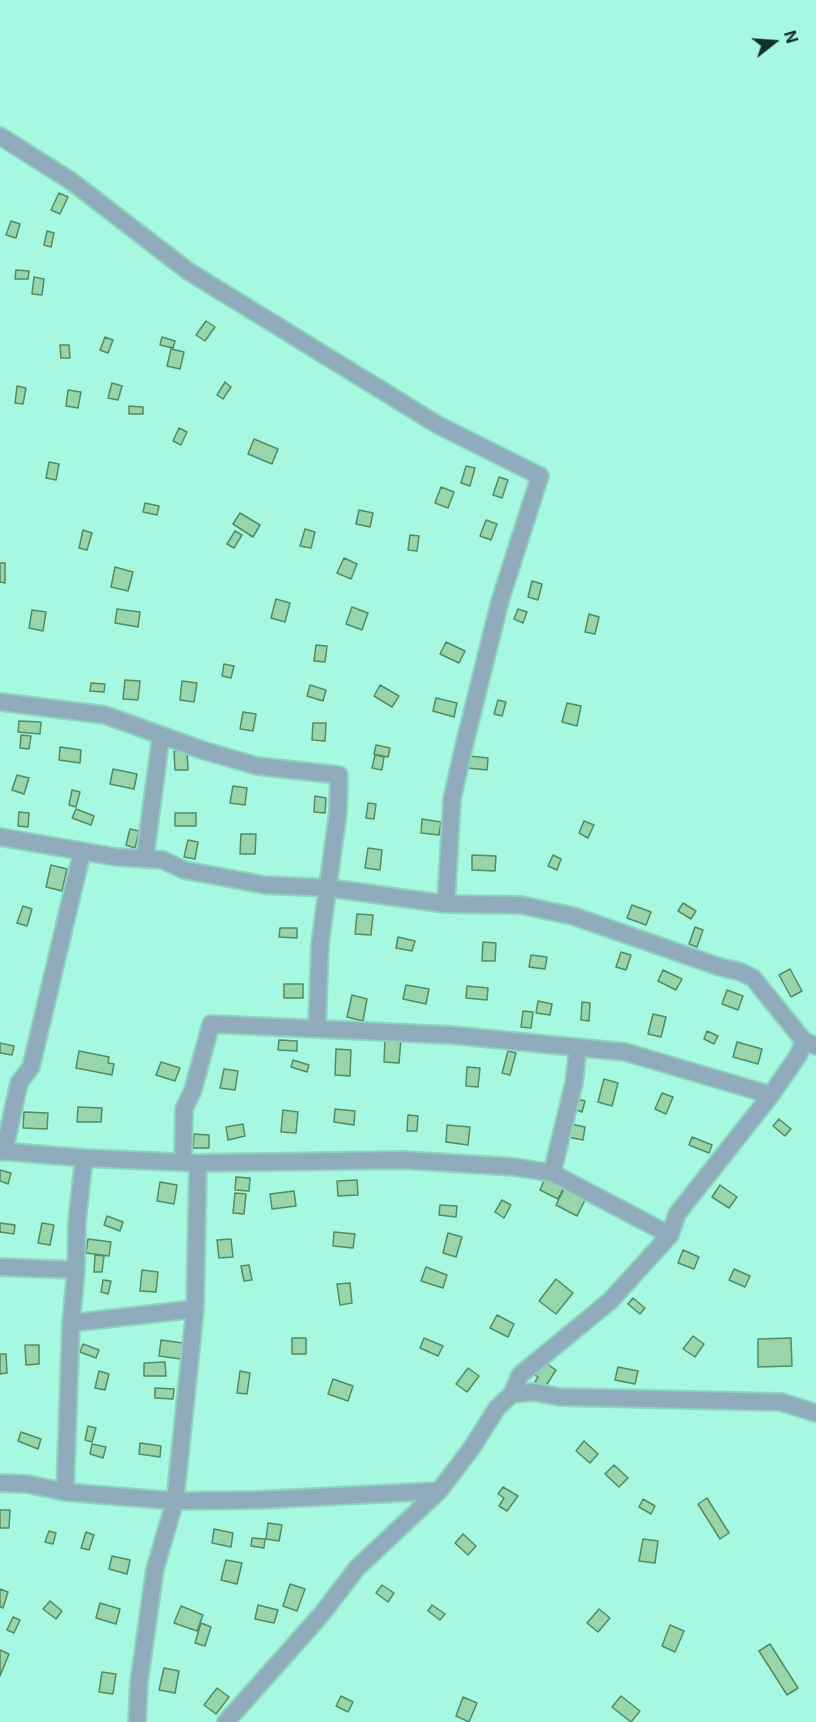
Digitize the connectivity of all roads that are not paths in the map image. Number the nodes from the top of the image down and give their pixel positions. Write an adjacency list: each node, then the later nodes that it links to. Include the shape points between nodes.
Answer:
1 (0, 136): 8 (street, via 71,182 188,271 438,425 540,476 500,601 452,799)
2 (0, 702): 3 (street, via 105,716)
3 (161, 735): 6 (street); 7 (street, via 257,766 339,775)
4 (0, 837): 5 (street)
5 (82, 852): 6 (street); 13 (street, via 31,1066 19,1083)
6 (145, 857): 7 (street, via 184,870 265,885)
7 (329, 888): 8 (street); 9 (street, via 320,944)
8 (446, 904): 10 (street, via 521,905 573,916 741,972 753,978)
9 (317, 1028): 11 (street); 15 (street, via 211,1024 184,1109)
10 (810, 1043): 12 (street)
11 (578, 1047): 12 (street, via 625,1053); 16 (street, via 574,1083)
12 (771, 1095): 17 (street, via 677,1214)
13 (2, 1152): 14 (street)
14 (84, 1158): 15 (street); 19 (street)
15 (191, 1163): 16 (street, via 404,1160); 20 (street)
16 (552, 1173): 17 (street)
17 (670, 1235): 22 (street, via 610,1301 520,1375)
18 (0, 1267): 19 (street)
19 (76, 1270): 21 (street)
20 (195, 1309): 21 (street); 27 (street)
21 (71, 1323): 26 (street)
22 (512, 1394): 23 (street, via 781,1402); 25 (street, via 496,1408)
23 (816, 1413)
24 (0, 1483): 26 (street)
25 (439, 1491): 27 (street); 29 (street, via 357,1568 321,1615)
26 (65, 1492): 27 (street)
27 (175, 1501): 28 (street, via 155,1569)
28 (136, 1722)
29 (226, 1722)

